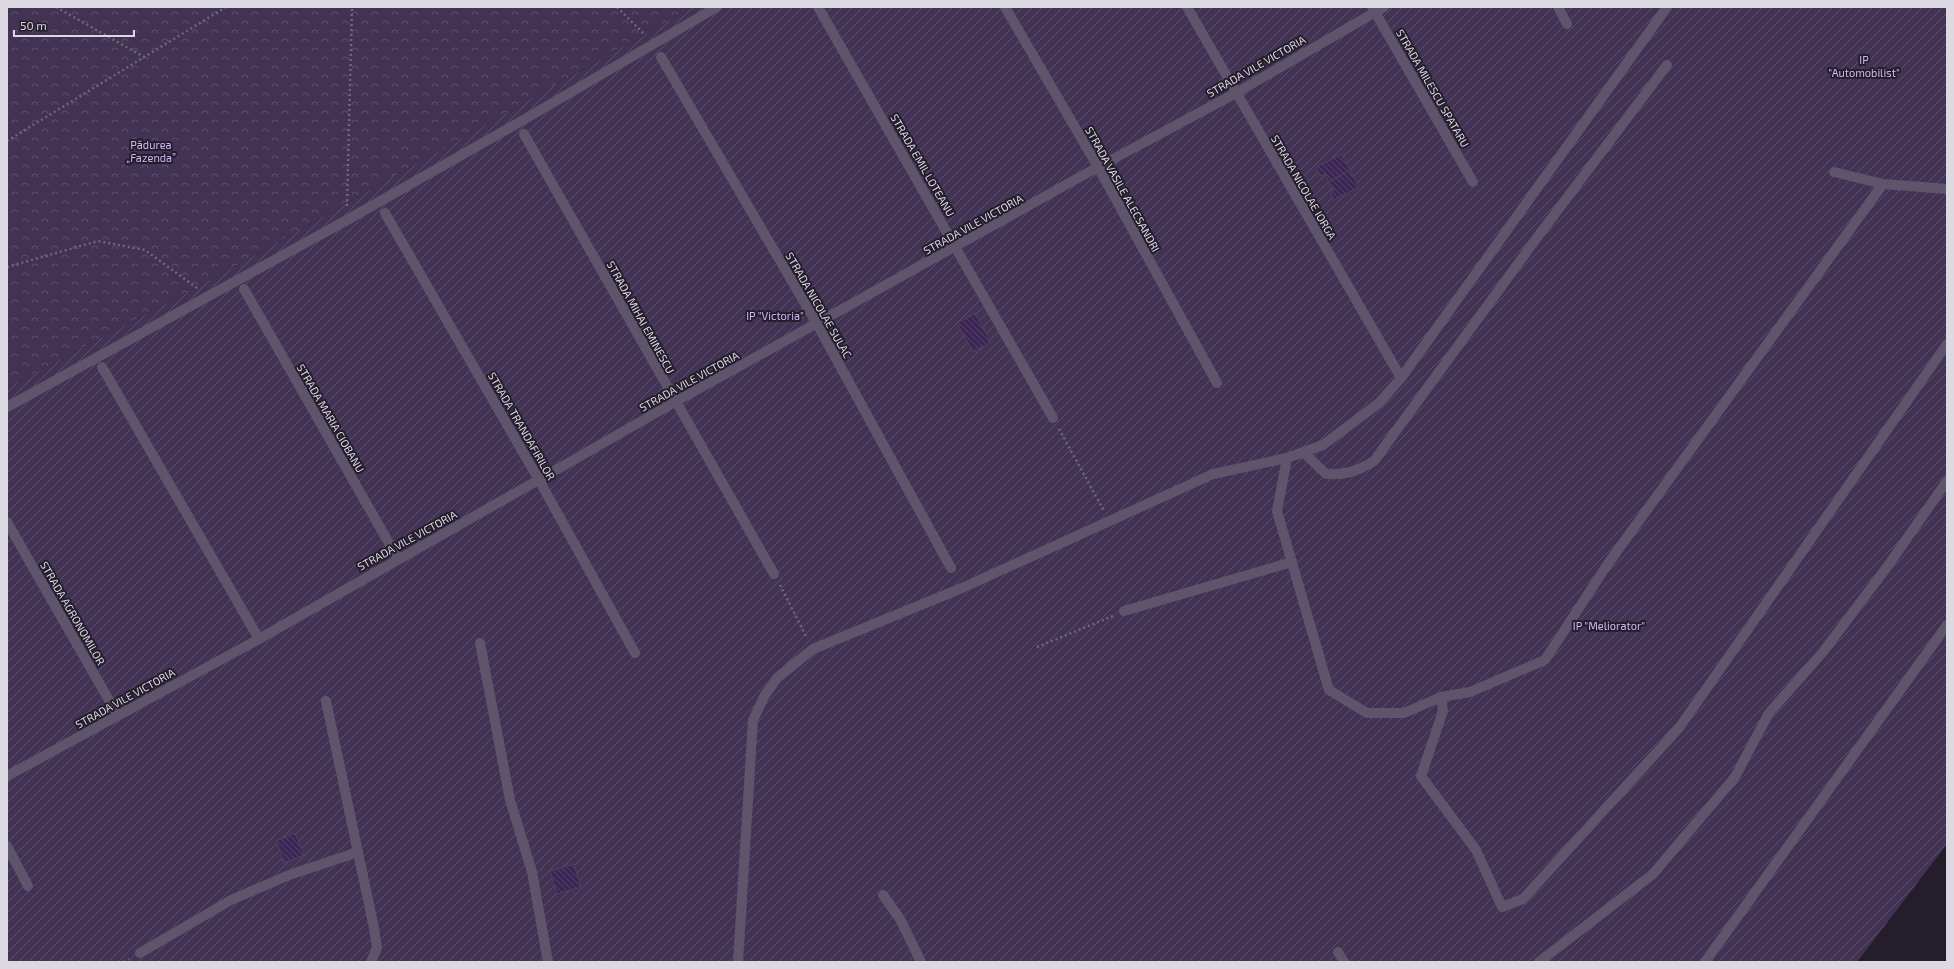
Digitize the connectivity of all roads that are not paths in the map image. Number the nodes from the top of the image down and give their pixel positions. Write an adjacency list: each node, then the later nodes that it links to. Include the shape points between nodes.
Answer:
1 (717, 7): 28 (street, via 347,220)
2 (818, 7): 20 (street, STRADA EMIL LOTEANU)
3 (1005, 7): 14 (street, STRADA VASILE ALECSANDRI)
4 (1187, 7): 12 (street, STRADA NICOLAE IORGA)
5 (1384, 7): 8 (street, STRADA VILE VICTORIA)
6 (1558, 7): 9 (street)
7 (1667, 7): 25 (street)
8 (1373, 10): 12 (street, STRADA VILE VICTORIA); 16 (street, STRADA MILESCU SPATARU)
9 (1568, 24)
10 (661, 57): 22 (street, STRADA NICOLAE SULAC)
11 (1667, 65): 30 (street, via 1536,238 1374,461 1359,471 1326,474)
12 (1236, 92): 14 (street, STRADA VILE VICTORIA); 25 (street, STRADA NICOLAE IORGA)
13 (524, 134): 27 (street, STRADA MIHAI EMINESCU)
14 (1098, 167): 20 (street, STRADA VILE VICTORIA); 26 (street, STRADA VASILE ALECSANDRI)
15 (1834, 172): 17 (street)
16 (1473, 182)
17 (1883, 184): 18 (street); 44 (street, via 1608,565 1545,660 1470,692)
18 (1947, 189)
19 (385, 213): 32 (street, STRADA TRANDAFIRILOR)
20 (956, 247): 22 (street, STRADA VILE VICTORIA); 29 (street, STRADA EMIL LOTEANU)
21 (244, 289): 35 (street, STRADA MARIA CIOBANU)
22 (817, 324): 27 (street, STRADA VILE VICTORIA); 37 (street, STRADA NICOLAE SULAC)
23 (1947, 344): 44 (street, via 1679,728 1523,898 1502,907 1476,850 1421,776 1443,711)
24 (102, 367): 41 (street)
25 (1401, 378): 30 (street, via 1380,403 1323,445)
26 (1217, 383)
27 (675, 402): 32 (street, STRADA VILE VICTORIA); 38 (street, STRADA MIHAI EMINESCU)
28 (7, 407)
29 (1053, 418)
30 (1303, 452): 31 (street)
31 (1287, 458): 36 (street, via 1277,511); 56 (street, via 1213,474 962,588 813,649 777,678 753,720)
32 (539, 480): 35 (street, STRADA VILE VICTORIA); 43 (street, STRADA TRANDAFIRILOR)
33 (1947, 481): 59 (street, via 1823,652 1770,713 1735,778 1653,874)
34 (7, 522): 46 (street, STRADA AGRONOMILOR)
35 (398, 559): 41 (street, STRADA VILE VICTORIA)
36 (1292, 562): 39 (street); 44 (street, via 1329,690 1367,713 1404,713)
37 (951, 568)
38 (774, 574)
39 (1124, 611)
40 (1947, 625): 60 (street)
41 (259, 639): 46 (street, STRADA VILE VICTORIA)
42 (480, 643): 55 (street, via 510,800 532,872)
43 (635, 653)
44 (1441, 697)
45 (326, 701): 49 (street)
46 (118, 716): 47 (street, STRADA VILE VICTORIA)
47 (7, 776)
48 (7, 846): 50 (street)
49 (358, 852): 53 (street, via 289,875 231,900); 54 (street, via 377,948)
50 (28, 886)
51 (883, 894): 57 (street, via 900,919)
52 (1338, 952): 58 (street)
53 (140, 953)
54 (371, 962)
55 (548, 962)
56 (738, 962)
57 (921, 962)
58 (1344, 962)
59 (1539, 962)
60 (1704, 962)

